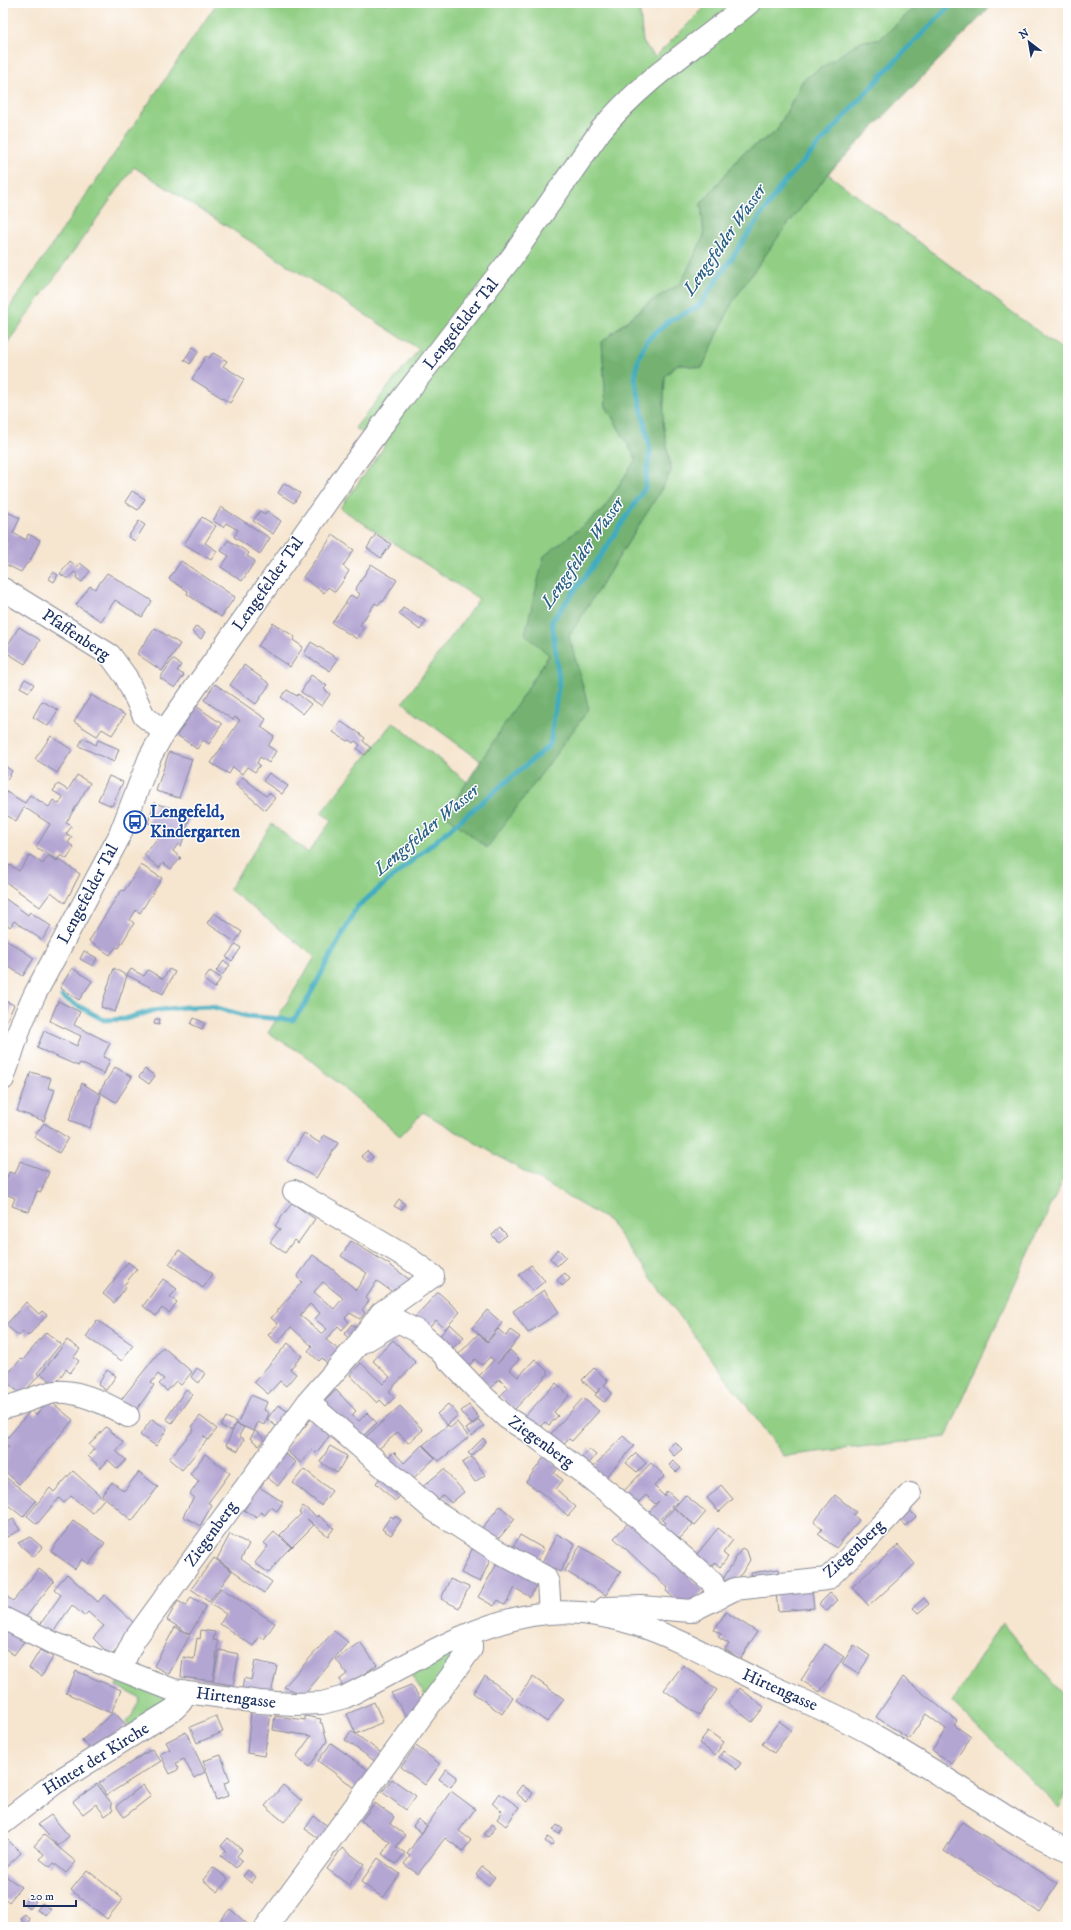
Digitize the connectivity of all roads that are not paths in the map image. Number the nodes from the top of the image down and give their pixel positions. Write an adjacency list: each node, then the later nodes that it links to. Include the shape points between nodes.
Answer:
1 (749, 3): 3 (street, Lengefelder Tal, via 646,84 601,130 512,257 350,469)
2 (3, 589): 3 (street, Pfaffenberg, via 110,654 126,677 144,716)
3 (164, 732): 4 (street, Lengefelder Tal, via 150,757 119,837 35,994 22,1022)
4 (3, 1078)
5 (294, 1191): 6 (street, Ziegenberg, via 408,1258 433,1276 381,1313)
6 (356, 1346): 7 (street, Ziegenberg); 11 (street, Ziegenberg, via 398,1321 417,1331 507,1418 531,1433 613,1496 712,1582)
7 (308, 1402): 12 (street, via 432,1509 491,1548 545,1577 549,1584); 16 (street, Ziegenberg, via 134,1640)
8 (3, 1408): 9 (street, via 50,1393 67,1392 110,1406)
9 (128, 1416)
10 (910, 1494): 11 (street, Ziegenberg, via 827,1579 735,1589)
11 (719, 1598): 13 (street, Ziegenberg, via 691,1611 611,1607)
12 (550, 1613): 13 (street, Hirtengasse); 15 (street, Hirtengasse, via 517,1618)
13 (586, 1613): 19 (street, Hirtengasse, via 622,1620 658,1632 822,1709 873,1735 1036,1835)
14 (3, 1618): 16 (street, Hirtengasse, via 53,1643)
15 (468, 1635): 17 (street, Hirtengasse, via 333,1701 302,1705); 20 (street, via 472,1645 468,1652)
16 (120, 1669): 17 (street, Hirtengasse)
17 (183, 1692): 18 (street, Hinter der Kirche, via 181,1702 174,1709 55,1783)
18 (3, 1823)
19 (1068, 1850)
20 (266, 1927)

